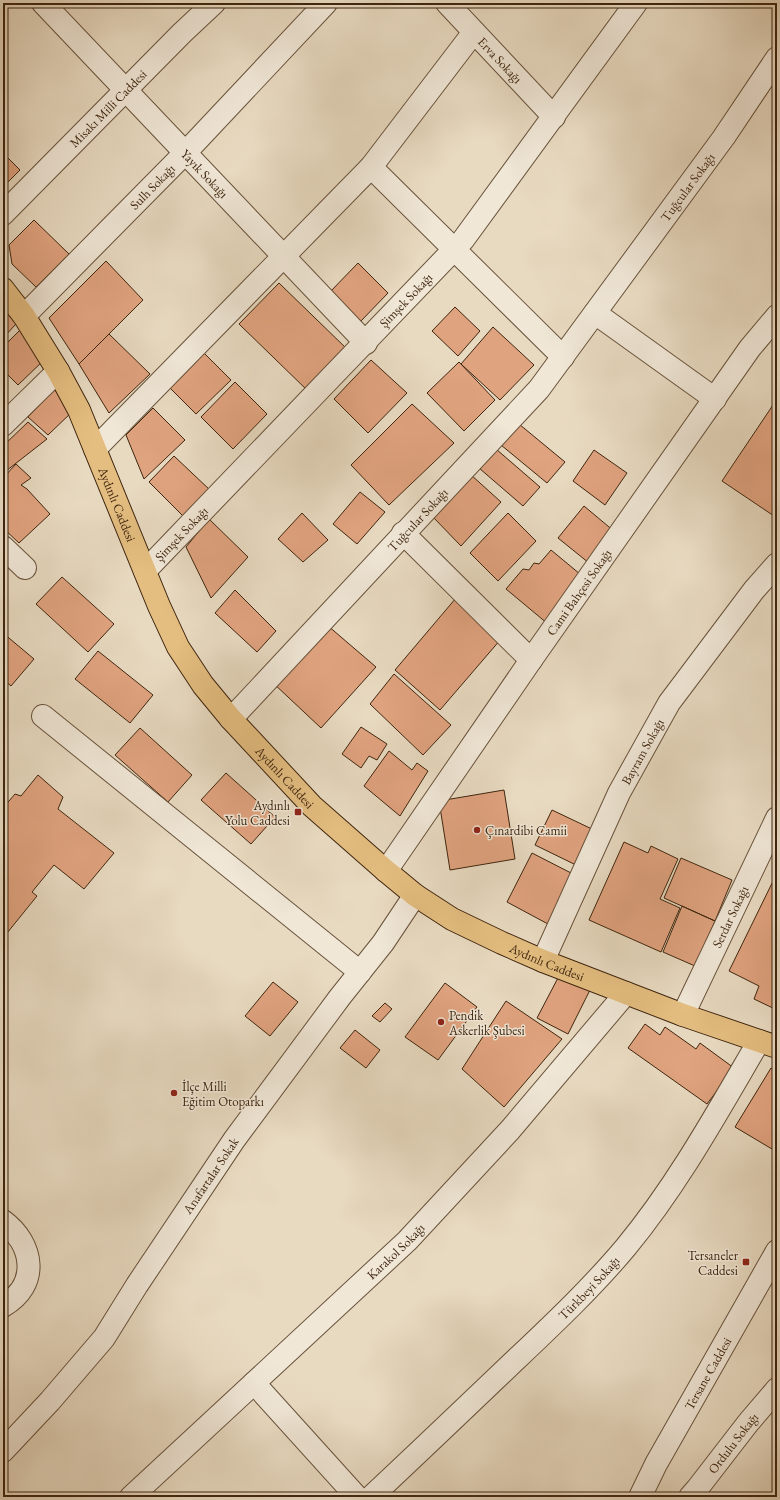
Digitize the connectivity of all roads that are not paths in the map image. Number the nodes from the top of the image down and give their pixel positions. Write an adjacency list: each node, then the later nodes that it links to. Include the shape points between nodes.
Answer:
1 (43, 3): 8 (street, Yayık Sokağı)
2 (214, 3): 8 (street, Misakı Milli Caddesi)
3 (326, 3): 10 (street, Sulh Sokağı)
4 (447, 3): 6 (street, Erva Sokağı)
5 (636, 3): 9 (street, Şimşek Sokağı)
6 (474, 32): 9 (street, Erva Sokağı); 11 (street)
7 (777, 58): 16 (street, Tuğcular Sokağı, via 724,137)
8 (126, 90): 10 (street, Yayık Sokağı); 12 (street, Misakı Milli Caddesi)
9 (554, 117): 13 (street, Şimşek Sokağı)
10 (185, 153): 14 (street, Yayık Sokağı); 17 (street, Sulh Sokağı)
11 (370, 167): 13 (street); 14 (street)
12 (3, 214)
13 (455, 249): 19 (street, Şimşek Sokağı); 20 (street)
14 (283, 256): 19 (street, Yayık Sokağı); 24 (street)
15 (3, 289): 17 (main road, Aydınlı Caddesi)
16 (595, 313): 20 (street, Tuğcular Sokağı); 22 (street)
17 (24, 316): 21 (main road, Aydınlı Caddesi)
18 (777, 316): 22 (street, Cami Bahçesi Sokağı, via 750,348)
19 (366, 343): 29 (street, Şimşek Sokağı)
20 (563, 357): 25 (street, Tuğcular Sokağı, via 539,389)
21 (58, 370): 23 (street); 24 (main road, Aydınlı Caddesi, via 79,410)
22 (715, 399): 30 (street, Cami Bahçesi Sokağı)
23 (3, 426)
24 (95, 449): 29 (main road, Aydınlı Caddesi)
25 (403, 533): 30 (street); 32 (street, Tuğcular Sokağı)
26 (3, 547): 28 (street)
27 (777, 564): 36 (street, Bayram Sokağı, via 754,590 669,703 619,793)
28 (25, 568)
29 (145, 571): 32 (main road, Aydınlı Caddesi, via 178,647 203,685)
30 (531, 660): 34 (street, Cami Bahçesi Sokağı)
31 (43, 716): 37 (street)
32 (231, 719): 34 (main road, Aydınlı Caddesi, via 312,806)
33 (777, 818): 39 (street, Serdar Sokağı)
34 (386, 872): 35 (main road, Aydınlı Caddesi)
35 (415, 895): 36 (main road, Aydınlı Caddesi, via 452,919); 37 (street, Anafartalar Sokak)
36 (543, 961): 38 (main road, Aydınlı Caddesi)
37 (360, 972): 46 (street, Anafartalar Sokak, via 234,1140 137,1284 104,1338)
38 (626, 993): 39 (main road, Aydınlı Caddesi); 44 (street, Karakol Sokağı, via 510,1130 407,1241)
39 (683, 1015): 40 (main road, Aydınlı Caddesi)
40 (768, 1044): 50 (street, Türkbeyi Sokağı, via 658,1205 592,1285)
41 (3, 1221): 43 (street, via 17,1233 24,1244 29,1269 19,1293)
42 (777, 1251): 51 (street, Tersane Caddesi, via 656,1464)
43 (3, 1306)
44 (254, 1383): 48 (street, Karakol Sokağı); 49 (street)
45 (777, 1389): 47 (street, Ordulu Sokağı, via 748,1423)
46 (3, 1451)
47 (698, 1494)
48 (131, 1497)
49 (357, 1497)
50 (371, 1497)
51 (640, 1497)

